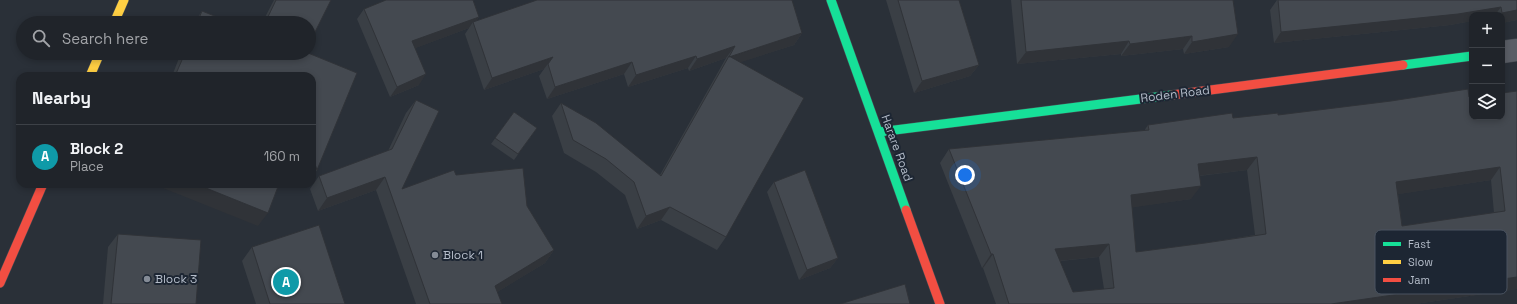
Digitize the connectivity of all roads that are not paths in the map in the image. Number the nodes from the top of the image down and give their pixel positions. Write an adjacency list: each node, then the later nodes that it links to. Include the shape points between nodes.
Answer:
1 (124, 0): 3 (street)
2 (831, 0): 9 (street, Harare Road)
3 (117, 16)
4 (1517, 50): 5 (street)
5 (1505, 52)
6 (1469, 56): 9 (street, Roden Road)
7 (97, 60): 8 (street)
8 (92, 72)
9 (879, 132): 12 (street, Harare Road)
10 (41, 188): 11 (street)
11 (0, 283)
12 (940, 304)

